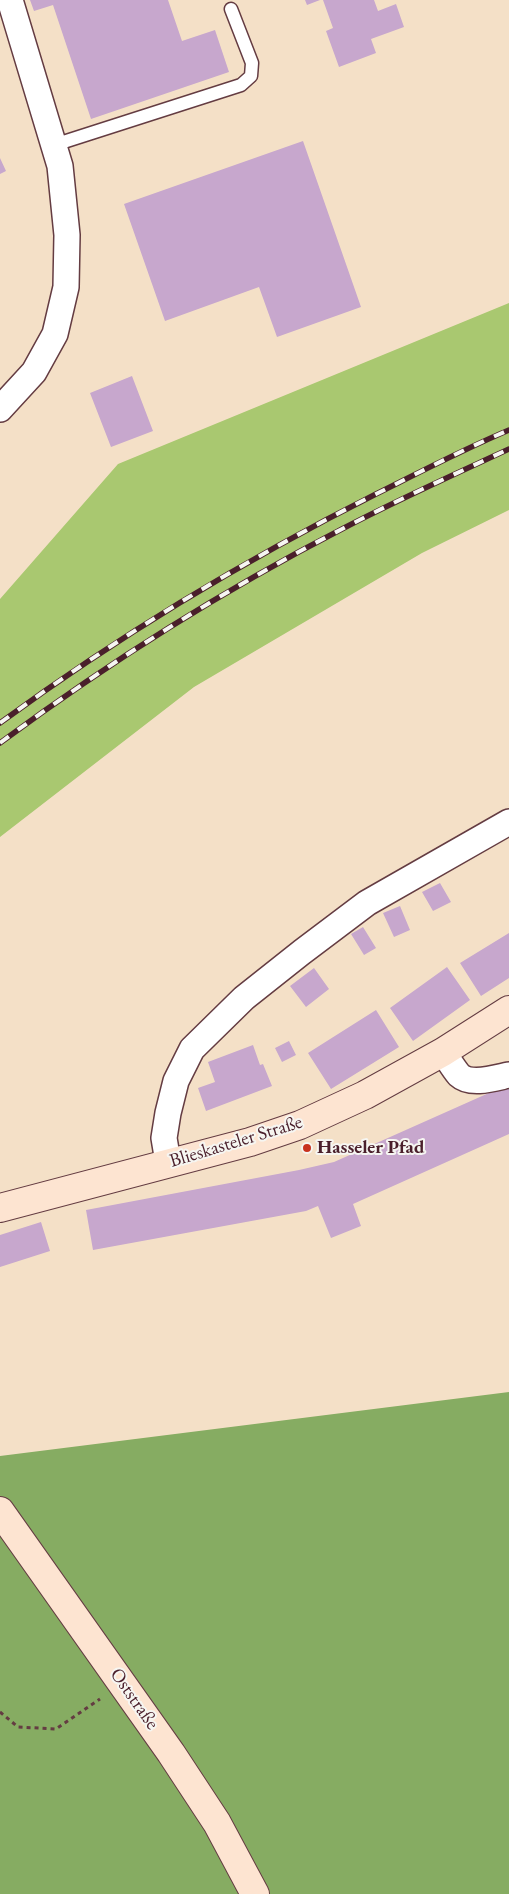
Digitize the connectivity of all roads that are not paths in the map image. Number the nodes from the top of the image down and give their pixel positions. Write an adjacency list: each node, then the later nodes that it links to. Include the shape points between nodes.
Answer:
1 (10, 0): 3 (street)
2 (231, 9): 3 (lane, via 252,63 251,76 242,85)
3 (57, 155): 4 (street, via 67,235 66,287 55,334 34,372)
4 (0, 409)
5 (509, 822): 9 (street, via 368,903 244,998 192,1049 176,1081 168,1113 164,1138)
6 (509, 1010): 7 (main road, Blieskasteler Straße)
7 (442, 1052): 8 (street, via 460,1076 469,1080); 9 (main road, Blieskasteler Straße, via 365,1095 300,1125 250,1142)
8 (509, 1075)
9 (168, 1162): 10 (main road, Blieskasteler Straße)
10 (0, 1208)
11 (0, 1511): 12 (main road, Oststraße, via 111,1666 217,1823)
12 (255, 1894)

